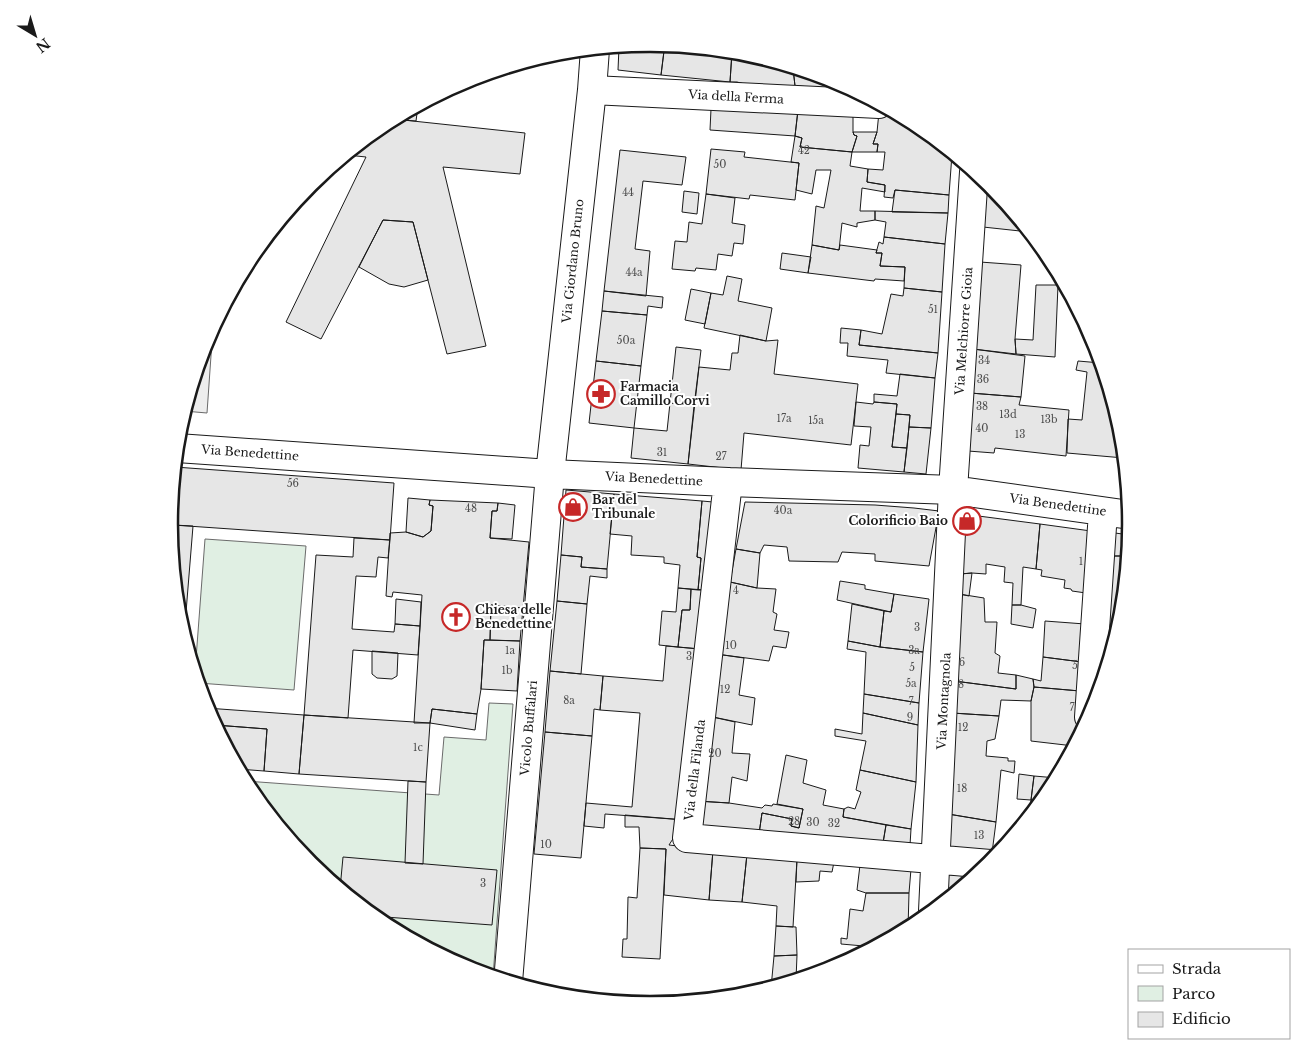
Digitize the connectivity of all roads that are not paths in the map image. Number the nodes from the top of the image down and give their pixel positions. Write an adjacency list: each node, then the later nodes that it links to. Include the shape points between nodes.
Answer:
1 (594, 56): 2 (street, Via Giordano Bruno)
2 (592, 90): 3 (street, Via della Ferma); 6 (street, Via Giordano Bruno)
3 (863, 103)
4 (973, 181): 8 (street, Via Melchiorre Gioia)
5 (184, 449): 6 (street, Via Benedettine)
6 (550, 474): 7 (street, Via Benedettine); 15 (street, Vicolo Buffalari)
7 (728, 482): 8 (street, Via Benedettine); 12 (street, Via della Filanda, via 687,838)
8 (953, 490): 9 (street, Via Benedettine); 12 (street, Via Montagnola)
9 (1103, 512): 10 (street, Via Benedettine); 11 (street)
10 (1122, 514)
11 (1092, 690)
12 (936, 858): 13 (street); 14 (street, Via Montagnola)
13 (979, 863)
14 (934, 901)
15 (509, 974)

